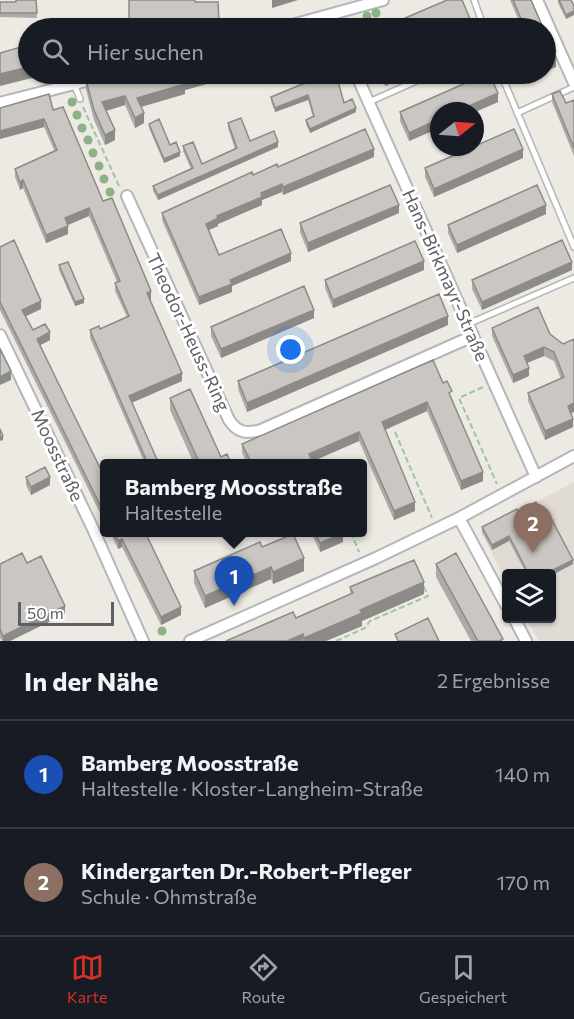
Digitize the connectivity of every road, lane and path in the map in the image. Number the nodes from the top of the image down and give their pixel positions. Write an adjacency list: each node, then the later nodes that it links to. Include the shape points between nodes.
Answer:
1 (383, 0): 4 (street)
2 (474, 0): 7 (lane)
3 (537, 0): 8 (street)
4 (332, 15): 5 (street); 6 (street)
5 (320, 18)
6 (333, 18)
7 (480, 18)
8 (545, 18)
9 (556, 44): 14 (street)
10 (74, 84): 15 (lane); 17 (street)
11 (361, 84): 16 (street, Hans-Birkmayr-Straße)
12 (410, 84): 16 (lane)
13 (505, 84): 18 (lane)
14 (574, 85): 18 (lane)
15 (80, 99): 19 (path)
16 (369, 102): 23 (street, Hans-Birkmayr-Straße)
17 (0, 103)
18 (517, 113): 21 (lane)
19 (119, 185)
20 (127, 196): 25 (street, Theodor-Heuss-Ring, via 229,420 239,431 261,430)
21 (574, 247)
22 (574, 279): 23 (lane)
23 (468, 324): 25 (street, Hans-Birkmayr-Straße)
24 (0, 336): 38 (street, Moosstraße)
25 (473, 336): 26 (street, Hans-Birkmayr-Straße)
26 (493, 383): 29 (street, Hans-Birkmayr-Straße); 30 (path, via 459,398)
27 (395, 432): 32 (path)
28 (574, 456): 29 (street)
29 (536, 477): 30 (street)
30 (502, 495): 31 (street)
31 (459, 518): 32 (street); 36 (street)
32 (436, 529): 34 (street)
33 (353, 537): 34 (path)
34 (364, 563): 39 (street)
35 (424, 586): 40 (path, via 428,596 370,621 365,628)
36 (502, 596)
37 (517, 623): 41 (street)
38 (143, 641)
39 (190, 641)
40 (336, 641)
41 (526, 641)

